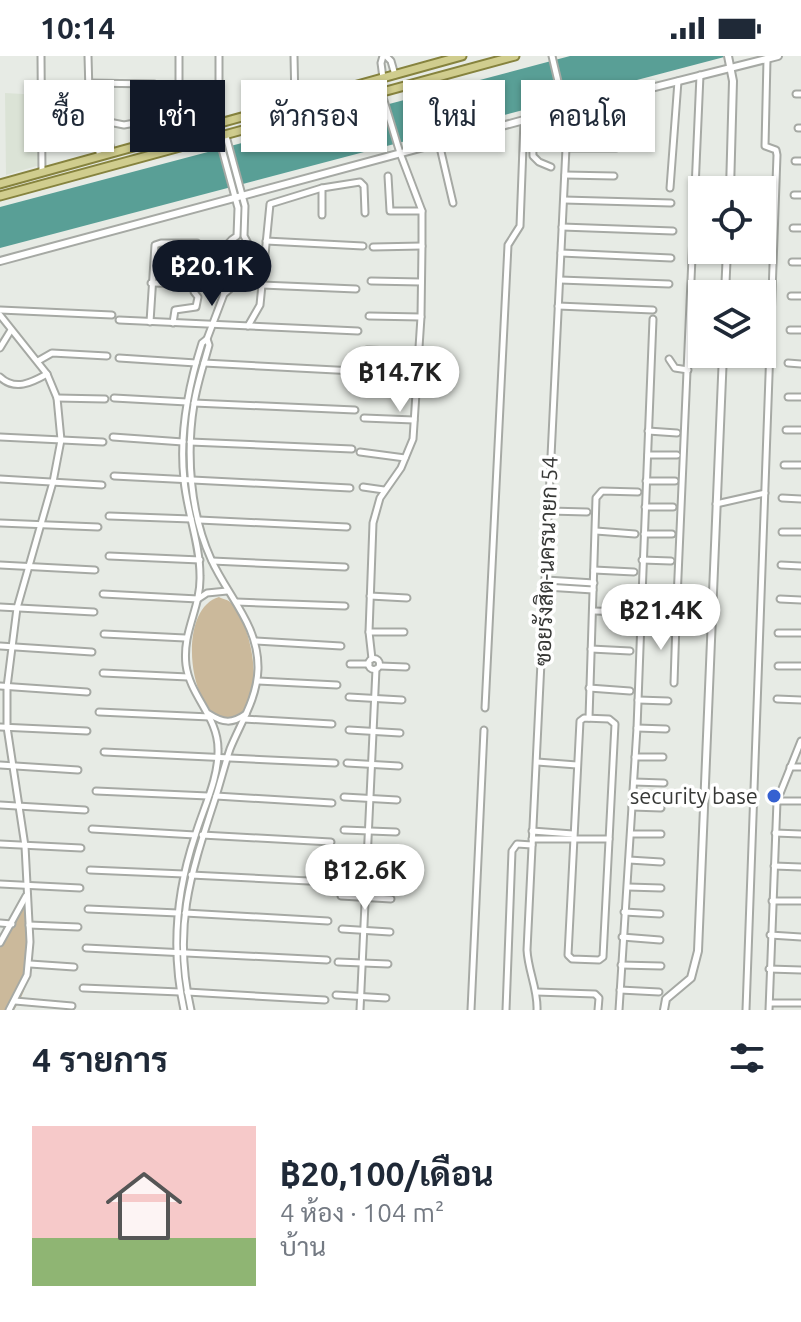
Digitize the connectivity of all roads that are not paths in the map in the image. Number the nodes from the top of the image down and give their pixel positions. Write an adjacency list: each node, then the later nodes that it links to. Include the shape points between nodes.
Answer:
1 (41, 56): 40 (street)
2 (88, 56): 17 (street)
3 (179, 56): 18 (street)
4 (219, 56): 19 (street)
5 (294, 56): 20 (street)
6 (384, 56): 14 (street); 16 (street)
7 (462, 56): 14 (main road)
8 (515, 56): 25 (main road)
9 (552, 56): 22 (street, ซอยรังสิต-นครนายก 54)
10 (728, 56): 13 (street)
11 (778, 56): 12 (street)
12 (767, 59): 13 (street); 156 (street, via 765,146 777,155)
13 (730, 66): 15 (street); 44 (street)
14 (395, 75): 16 (main road)
15 (700, 75): 23 (street); 113 (street)
16 (384, 79): 21 (main road)
17 (88, 80)
18 (179, 80)
19 (219, 80)
20 (294, 80)
21 (380, 80)
22 (557, 80)
23 (678, 81): 24 (street); 47 (street)
24 (655, 87)
25 (387, 97)
26 (387, 111): 30 (street)
27 (225, 147): 48 (street)
28 (130, 148): 37 (main road)
29 (403, 149): 30 (street)
30 (399, 150): 48 (street); 53 (street)
31 (99, 152): 38 (street)
32 (175, 152): 49 (main road)
33 (441, 152): 51 (street)
34 (526, 152): 245 (street, via 520,226 508,245)
35 (532, 152): 39 (street, via 536,161)
36 (566, 152): 41 (street, ซอยรังสิต-นครนายก 54)
37 (112, 153): 38 (main road)
38 (100, 156): 40 (main road)
39 (551, 167)
40 (42, 172): 45 (main road)
41 (565, 175): 43 (street); 50 (street, ซอยรังสิต-นครนายก 54)
42 (388, 176): 53 (street, via 390,211)
43 (614, 176)
44 (731, 176)
45 (0, 184)
46 (322, 188): 54 (street, via 363,183); 55 (street); 61 (street, via 270,204)
47 (670, 188)
48 (238, 195): 60 (street); 68 (street)
49 (0, 196)
50 (564, 200): 52 (street); 56 (street, ซอยรังสิต-นครนายก 54)
51 (453, 203)
52 (671, 203)
53 (422, 211): 64 (street)
54 (365, 213)
55 (322, 215)
56 (562, 227): 59 (street); 66 (street, ซอยรังสิต-นครนายก 54)
57 (793, 228): 58 (street)
58 (801, 228)
59 (673, 231)
60 (241, 236): 80 (street, via 227,244 220,266); 80 (street, via 250,247 249,255 240,280)
61 (266, 241): 63 (street); 77 (street)
62 (197, 243): 74 (street, via 155,245)
63 (363, 246)
64 (422, 246): 65 (street); 73 (street)
65 (373, 247)
66 (561, 253): 67 (street); 71 (street, ซอยรังสิต-นครนายก 54)
67 (671, 258)
68 (0, 261)
69 (792, 262): 70 (street)
70 (801, 262)
71 (560, 280): 76 (street); 84 (street, ซอยรังสิต-นครนายก 54)
72 (371, 281): 73 (street)
73 (421, 282): 89 (street)
74 (151, 283): 75 (street); 92 (street)
75 (198, 284)
76 (669, 284)
77 (262, 285): 78 (street); 95 (street, via 257,313)
78 (356, 289)
79 (194, 292): 93 (street, via 196,307 175,310)
80 (224, 294): 94 (street)
81 (791, 296): 82 (street)
82 (801, 296)
83 (0, 300): 86 (street)
84 (558, 306): 85 (street); 162 (street, ซอยรังสิต-นครนายก 54)
85 (653, 310)
86 (2, 313): 87 (street); 96 (street)
87 (112, 315)
88 (369, 316): 89 (street)
89 (421, 317): 103 (street)
90 (653, 319): 130 (street)
91 (119, 320): 92 (street)
92 (150, 322): 93 (street)
93 (173, 323): 94 (street)
94 (214, 324): 95 (street); 100 (street)
95 (248, 326): 99 (street)
96 (11, 330): 101 (street); 107 (street)
97 (790, 330): 98 (street)
98 (801, 330)
99 (358, 331)
100 (207, 339): 108 (street); 109 (street)
101 (0, 348)
102 (367, 350): 103 (street)
103 (417, 352): 118 (street)
104 (107, 356): 107 (street, via 52,353)
105 (119, 358): 108 (street)
106 (669, 359): 113 (street, via 675,368)
107 (38, 361): 115 (street)
108 (196, 363): 124 (street)
109 (204, 363): 114 (street); 124 (street)
110 (788, 363): 111 (street)
111 (801, 364)
112 (722, 368): 159 (street)
113 (688, 370): 209 (street)
114 (355, 371)
115 (47, 374): 116 (street, via 21,385); 121 (street)
116 (0, 377)
117 (365, 384): 118 (street)
118 (415, 386): 127 (street)
119 (788, 397): 120 (street)
120 (801, 397)
121 (57, 398): 123 (street); 134 (street)
122 (114, 398): 124 (street)
123 (105, 399)
124 (190, 402): 125 (street); 136 (street)
125 (355, 410)
126 (364, 418): 127 (street)
127 (414, 420): 141 (street)
128 (786, 430): 129 (street)
129 (801, 430)
130 (648, 431): 131 (street); 139 (street)
131 (677, 433)
132 (0, 437): 134 (street)
133 (113, 437): 136 (street)
134 (61, 440): 135 (street); 150 (street)
135 (103, 442)
136 (186, 442): 137 (street); 146 (street); 147 (street)
137 (352, 449)
138 (360, 452): 141 (street)
139 (648, 455): 140 (street); 148 (street)
140 (677, 455)
141 (405, 458): 154 (street)
142 (784, 465): 143 (street)
143 (801, 465)
144 (114, 476): 146 (street)
145 (0, 479): 150 (street)
146 (184, 480): 147 (street); 165 (street)
147 (192, 480): 153 (street); 166 (street)
148 (646, 481): 149 (street); 160 (street)
149 (675, 481)
150 (53, 482): 151 (street); 168 (street)
151 (102, 485)
152 (363, 487): 154 (street)
153 (350, 488)
154 (384, 490): 196 (street, via 374,516)
155 (638, 492): 171 (street, via 598,494)
156 (765, 493): 159 (street); 382 (street)
157 (782, 498): 158 (street)
158 (801, 499)
159 (716, 504): 381 (street, via 698,951 691,978 666,999)
160 (645, 507): 161 (street); 175 (street)
161 (673, 507)
162 (549, 511): 163 (street); 190 (street, ซอยรังสิต-นครนายก 54)
163 (587, 512)
164 (109, 516): 165 (street)
165 (191, 519): 178 (street)
166 (199, 520): 170 (street); 180 (street)
167 (0, 523): 168 (street)
168 (40, 524): 169 (street); 184 (street)
169 (98, 527)
170 (347, 527)
171 (596, 531): 174 (street); 188 (street)
172 (782, 532): 173 (street)
173 (801, 532)
174 (635, 534)
175 (644, 534): 176 (street); 179 (street)
176 (672, 534)
177 (109, 556): 178 (street)
178 (200, 560): 198 (street)
179 (642, 560): 181 (street); 192 (street)
180 (211, 561): 186 (street); 194 (street)
181 (671, 561)
182 (0, 565): 184 (street)
183 (781, 565): 185 (street)
184 (28, 566): 187 (street); 204 (street)
185 (801, 566)
186 (345, 567)
187 (95, 570)
188 (594, 570): 189 (street); 191 (street)
189 (634, 572)
190 (546, 584): 191 (street); 265 (street, ซอยรังสิต-นครนายก 54)
191 (594, 587): 205 (street)
192 (641, 589): 193 (street); 208 (street)
193 (670, 589)
194 (227, 591): 198 (street); 201 (street)
195 (103, 594): 198 (street)
196 (370, 596): 197 (street); 210 (street)
197 (407, 598)
198 (198, 599): 215 (street)
199 (780, 599): 200 (street)
200 (801, 600)
201 (235, 602): 202 (street); 216 (street)
202 (345, 606)
203 (0, 607): 204 (street)
204 (17, 608): 206 (street); 219 (street)
205 (593, 611): 207 (street); 220 (street)
206 (94, 612)
207 (636, 612)
208 (641, 621): 209 (street); 242 (street)
209 (676, 622): 232 (street)
210 (369, 632): 211 (street); 223 (street)
211 (404, 632)
212 (778, 633): 213 (street)
213 (801, 633)
214 (104, 634): 215 (street)
215 (185, 638): 230 (street)
216 (256, 641): 218 (street); 231 (street)
217 (0, 646): 219 (street)
218 (341, 646)
219 (10, 647): 222 (street); 234 (street)
220 (591, 649): 221 (street); 235 (street)
221 (630, 651)
222 (92, 652)
223 (370, 662): 224 (street); 228 (street, via 377,659)
224 (350, 664)
225 (778, 666): 226 (street)
226 (801, 666)
227 (406, 667): 228 (street)
228 (378, 668): 239 (street)
229 (103, 673): 230 (street)
230 (188, 677): 247 (street)
231 (258, 681): 233 (street); 248 (street)
232 (674, 683)
233 (337, 685)
234 (3, 686): 237 (street); 251 (street)
235 (589, 688): 236 (street); 249 (street)
236 (630, 691)
237 (87, 692)
238 (349, 697): 239 (street)
239 (375, 698): 241 (street); 257 (street)
240 (777, 699): 243 (street)
241 (402, 700)
242 (638, 700): 244 (street); 252 (street)
243 (801, 700)
244 (668, 701)
245 (485, 708)
246 (99, 712): 247 (street)
247 (209, 715): 248 (street, via 227,722); 261 (street)
248 (246, 716): 250 (street); 264 (street)
249 (589, 718): 270 (street, via 580,721); 303 (street, via 615,724)
250 (332, 724)
251 (3, 727): 256 (street); 271 (street)
252 (637, 728): 253 (street); 262 (street)
253 (666, 729)
254 (349, 730): 257 (street)
255 (484, 730): 376 (street)
256 (87, 731)
257 (374, 732): 258 (street); 268 (street)
258 (400, 733)
259 (801, 741): 273 (street)
260 (104, 752): 261 (street)
261 (218, 757): 264 (street); 279 (street)
262 (635, 757): 263 (street); 276 (street)
263 (663, 757)
264 (227, 758): 266 (street); 280 (street)
265 (537, 762): 270 (street); 295 (street, ซอยรังสิต-นครนายก 54)
266 (335, 763)
267 (347, 763): 268 (street)
268 (373, 764): 272 (street); 282 (street)
269 (0, 765): 271 (street)
270 (577, 765): 302 (street)
271 (14, 766): 275 (street); 288 (street)
272 (399, 766)
273 (790, 767): 274 (street); 284 (street)
274 (801, 767)
275 (78, 770)
276 (634, 782): 277 (street); 289 (street)
277 (664, 783)
278 (96, 791): 279 (street)
279 (208, 796): 301 (street)
280 (216, 796): 286 (street); 301 (street)
281 (344, 797): 282 (street)
282 (371, 798): 283 (street); 294 (street)
283 (397, 800)
284 (777, 801): 285 (street); 297 (street)
285 (801, 801)
286 (332, 803)
287 (0, 805): 288 (street)
288 (20, 806): 291 (street); 307 (street)
289 (632, 807): 290 (street); 298 (street)
290 (661, 808)
291 (85, 810)
292 (92, 829): 301 (street)
293 (344, 830): 294 (street)
294 (369, 831): 296 (street); 312 (street)
295 (532, 831): 302 (street); 305 (street, ซอยรังสิต-นครนายก 54)
296 (396, 832)
297 (775, 833): 300 (street); 314 (street)
298 (631, 834): 299 (street); 309 (street)
299 (661, 834)
300 (801, 834)
301 (198, 835): 304 (street); 317 (street)
302 (574, 837): 303 (street); 303 (street, via 568,955 572,959 603,957); 305 (street)
303 (609, 839)
304 (331, 842)
305 (532, 842): 362 (street, ซอยรังสิต-นครนายก 54, via 527,950); 377 (street, via 517,844 512,851)
306 (0, 844): 307 (street)
307 (25, 846): 308 (street); 320 (street)
308 (81, 848)
309 (629, 860): 310 (street); 321 (street)
310 (661, 862)
311 (342, 863): 312 (street)
312 (367, 864): 313 (street); 326 (street)
313 (396, 866)
314 (774, 866): 315 (street); 328 (street)
315 (801, 867)
316 (90, 870): 317 (street)
317 (187, 874): 318 (street); 332 (street)
318 (329, 882)
319 (0, 884): 320 (street)
320 (27, 885): 322 (street); 324 (street)
321 (628, 887): 323 (street); 331 (street)
322 (80, 888)
323 (661, 888)
324 (26, 895): 336 (street); 337 (street)
325 (341, 896): 326 (street)
326 (366, 898): 327 (street); 340 (street)
327 (391, 899)
328 (772, 901): 329 (street); 342 (street)
329 (801, 901)
330 (88, 909): 332 (street)
331 (624, 912): 333 (street); 343 (street)
332 (181, 913): 334 (street); 348 (street)
333 (660, 914)
334 (328, 921)
335 (0, 923): 336 (street)
336 (12, 924): 346 (street)
337 (29, 925): 338 (street); 352 (street)
338 (78, 927)
339 (342, 929): 340 (street)
340 (364, 930): 341 (street); 351 (street)
341 (390, 932)
342 (770, 935): 344 (street); 357 (street)
343 (622, 937): 345 (street); 354 (street)
344 (801, 937)
345 (660, 940)
346 (0, 943)
347 (86, 948): 348 (street)
348 (180, 952): 349 (street); 361 (street)
349 (327, 960)
350 (338, 962): 351 (street)
351 (363, 963): 353 (street); 365 (street)
352 (30, 964): 356 (street); 368 (street)
353 (388, 964)
354 (621, 965): 355 (street); 360 (street)
355 (661, 966)
356 (74, 967)
357 (769, 969): 358 (street); 371 (street)
358 (801, 970)
359 (83, 988): 361 (street)
360 (620, 990): 363 (street); 380 (street)
361 (184, 992): 367 (street); 373 (street); 374 (street)
362 (536, 992): 378 (street, ซอยรังสิต-นครนายก 54); 379 (street, via 595,994)
363 (659, 992)
364 (336, 995): 365 (street)
365 (361, 997): 366 (street); 375 (street)
366 (386, 998)
367 (325, 1000)
368 (15, 1001): 370 (street); 372 (street)
369 (801, 1003): 371 (street)
370 (72, 1006)
371 (770, 1006)
372 (9, 1010)
373 (184, 1010)
374 (191, 1010)
375 (360, 1010)
376 (471, 1010)
377 (506, 1010)
378 (537, 1010)
379 (598, 1010)
380 (619, 1010)
381 (664, 1010)
382 (746, 1010)

